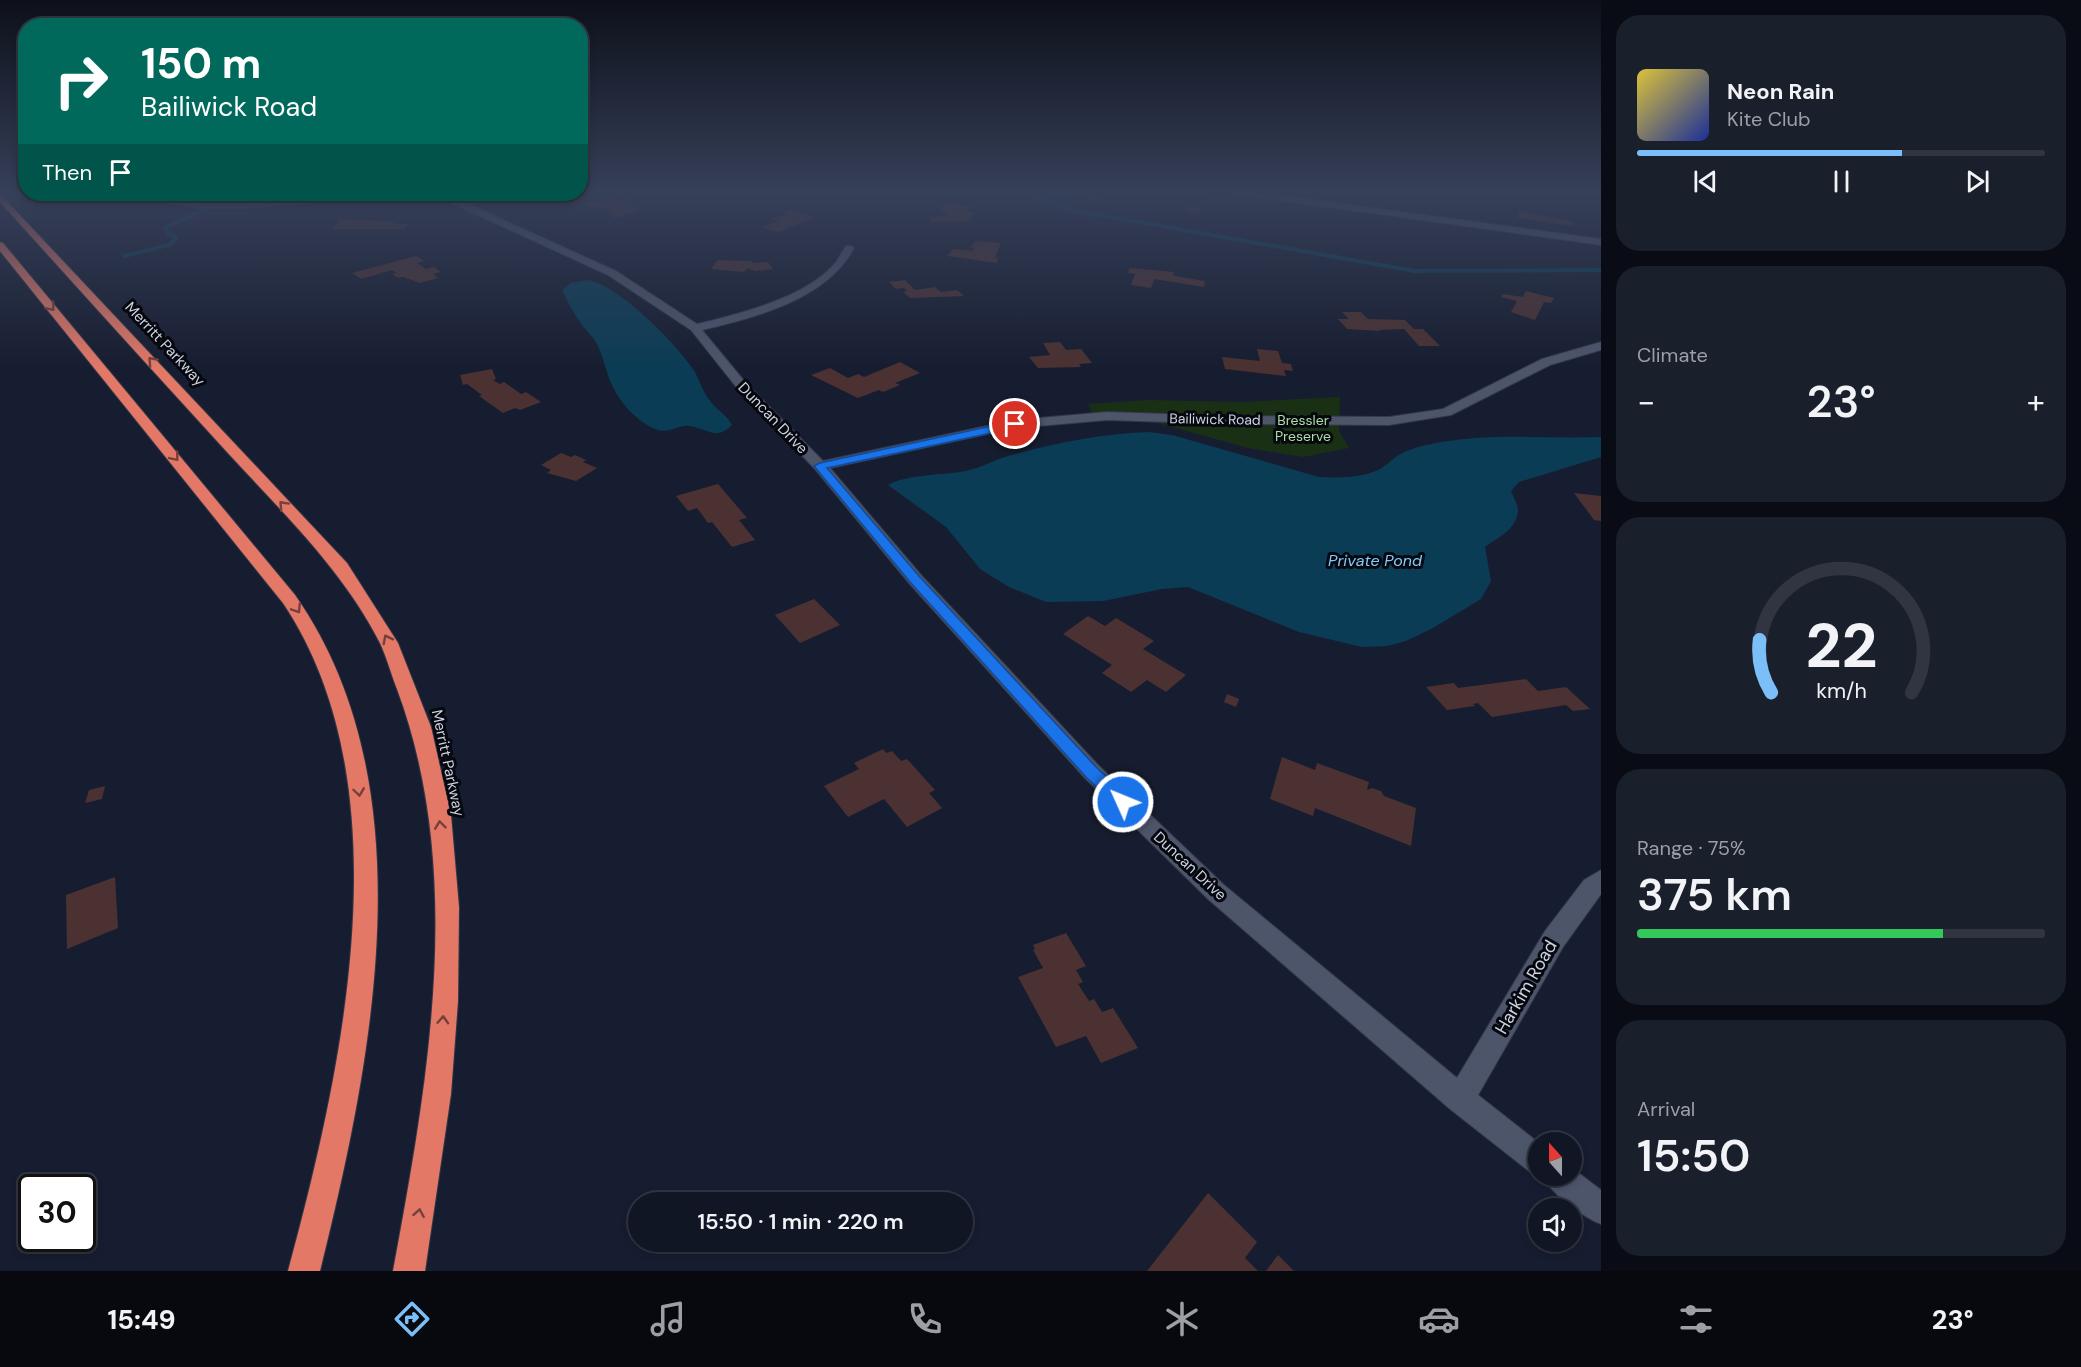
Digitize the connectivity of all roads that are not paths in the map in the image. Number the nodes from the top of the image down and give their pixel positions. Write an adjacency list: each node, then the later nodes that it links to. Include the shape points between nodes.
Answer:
1 (4, 250): 13 (highway, one-way to 13, via 283,590 313,638 338,696 360,804 362,954 346,1082)
2 (49, 250): 14 (highway, Merritt Parkway, one-way to 2, via 435,1102 446,966 444,857 425,741 412,697 387,638 341,567)
3 (562, 250): 5 (street, Duncan Drive, via 612,273)
4 (848, 250): 5 (street, via 846,259 830,275 786,299 742,317)
5 (695, 328): 7 (street, Duncan Drive, via 741,385)
6 (1601, 346): 7 (street, Bailiwick Road, via 1546,362 1446,412 1389,421 1107,416 1015,424)
7 (820, 466): 9 (street, Duncan Drive, via 915,579 1092,772 1216,892)
8 (1601, 880): 9 (street, Harkim Road, via 1554,939)
9 (1460, 1100): 10 (street, Duncan Drive)
10 (1528, 1153)
11 (1571, 1186): 12 (street)
12 (1601, 1209)
13 (304, 1271)
14 (409, 1271)

